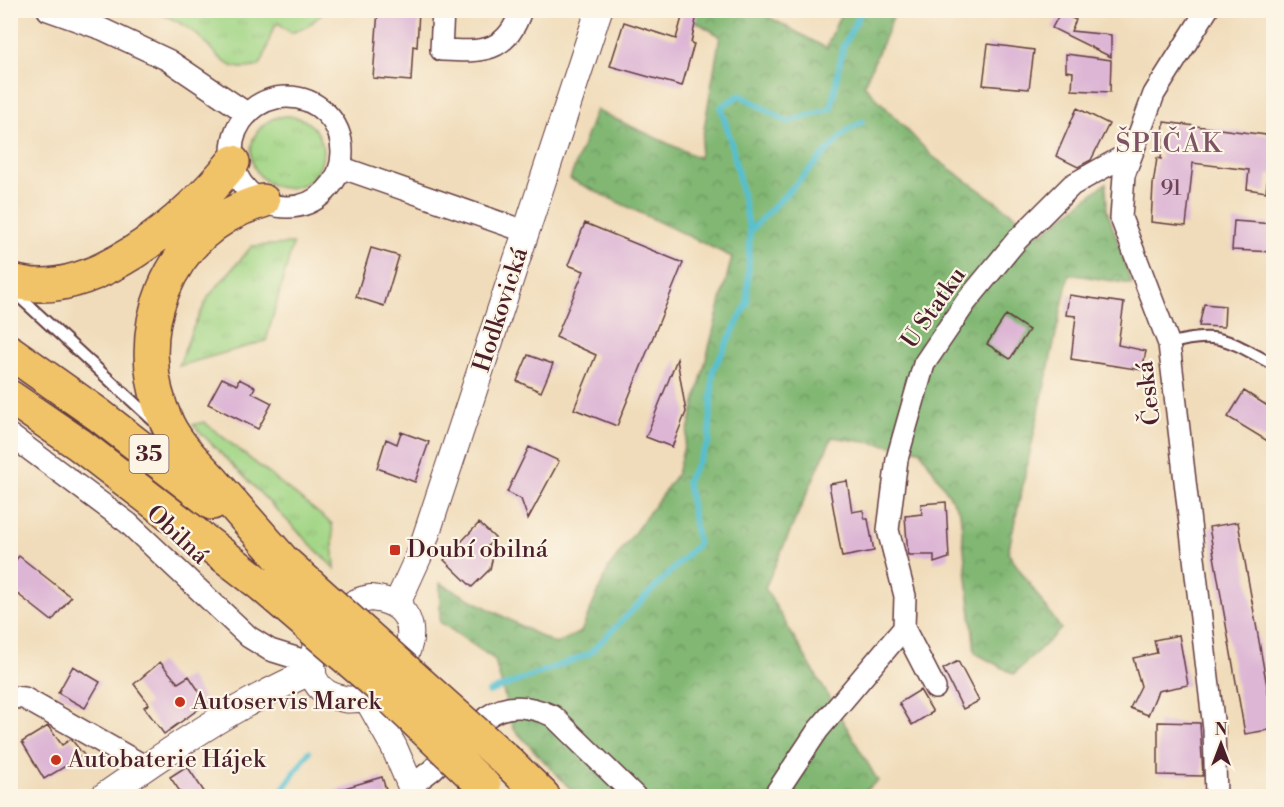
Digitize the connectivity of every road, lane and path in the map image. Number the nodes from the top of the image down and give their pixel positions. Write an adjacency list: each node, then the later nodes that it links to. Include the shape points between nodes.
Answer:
1 (48, 10): 6 (street, via 102,29 168,60)
2 (443, 10): 3 (street, via 441,50 480,52 504,42 517,24)
3 (521, 10)
4 (599, 10): 11 (street, Hodkovická)
5 (1207, 10): 7 (street, Česká, via 1154,94)
6 (248, 114): 8 (street, via 235,136); 9 (street, via 270,100 296,98 309,102 325,113 337,129 342,154)
7 (1133, 151): 14 (street, Česká, via 1124,175 1121,218); 22 (street, U Statku, via 1072,185 1017,240 966,302 924,364 897,459 888,530 905,596)
8 (233, 162): 10 (street, via 244,185); 12 (highway, via 196,204 138,249 95,273 44,284)
9 (340, 167): 10 (street, via 327,190 303,205 276,206); 11 (street)
10 (264, 201): 19 (highway, via 224,216 189,247 159,299 152,364 159,399 169,426)
11 (527, 232): 21 (street, Hodkovická, via 421,551)
12 (10, 280)
13 (10, 289): 19 (lane)
14 (1169, 344): 16 (lane, via 1195,336 1224,338); 34 (street, Česká, via 1214,729)
15 (10, 352): 20 (highway, 35, via 99,415)
16 (1274, 365)
17 (10, 397): 20 (highway, 35)
18 (10, 435): 23 (street, Obilná, via 128,523 249,638)
19 (192, 458): 20 (highway)
20 (273, 573): 29 (highway, 35, bridge, via 377,684); 31 (highway, 35, bridge, via 507,761)
21 (396, 606): 23 (street, via 371,598 351,603 319,637 313,649); 26 (street, via 408,623 409,650 379,688)
22 (904, 628): 24 (street, U Statku); 33 (street, via 818,730)
23 (312, 667): 26 (street, via 322,687 333,695 352,700); 27 (street)
24 (935, 688)
25 (10, 697): 27 (street, via 24,698)
26 (366, 697): 28 (street)
27 (146, 767): 30 (street)
28 (413, 791): 32 (street, via 487,717 514,707 553,716)
29 (489, 791)
30 (104, 796)
31 (543, 796)
32 (635, 796)
33 (774, 796)
34 (1216, 796)

